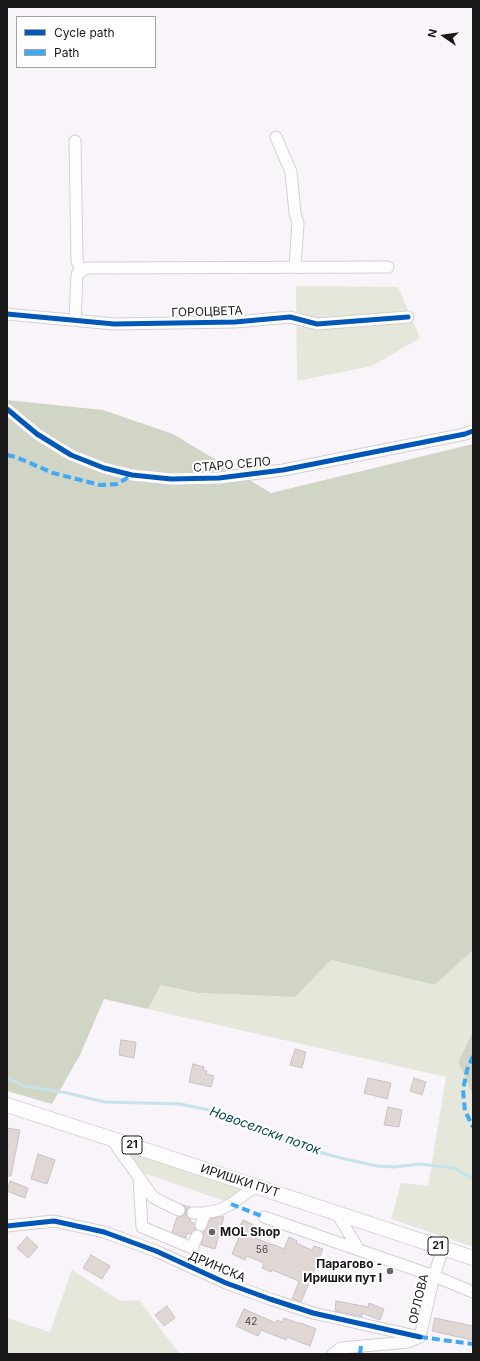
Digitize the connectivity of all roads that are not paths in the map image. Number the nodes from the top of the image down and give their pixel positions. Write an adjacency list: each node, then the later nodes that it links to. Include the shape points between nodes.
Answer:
1 (276, 137): 3 (street, via 291,172 298,223)
2 (75, 141): 5 (street, via 77,261)
3 (295, 267): 4 (street); 5 (street, via 87,268)
4 (388, 267)
5 (81, 271): 8 (street, via 77,274)
6 (7, 314): 8 (street, ГОРОЦВЕТА)
7 (408, 317): 8 (street, ГОРОЦВЕТА, via 318,324 290,317 235,322 114,324)
8 (75, 320)
9 (7, 410): 10 (street, СТАРО СЕЛО, via 37,434 72,455 104,468 132,475 170,478 219,478 283,470)
10 (473, 431)
11 (7, 1105): 12 (main road, ИРИШКИ ПУТ / 21)
12 (112, 1139): 13 (street); 14 (main road, ИРИШКИ ПУТ / 21)
13 (139, 1177): 15 (street, via 153,1197); 18 (street, via 142,1227 192,1248)
14 (256, 1186): 16 (main road, ИРИШКИ ПУТ / 21); 18 (street, via 225,1207)
15 (179, 1210)
16 (336, 1212): 21 (main road, ИРИШКИ ПУТ / 21); 22 (street)
17 (192, 1213): 18 (street)
18 (205, 1213)
19 (264, 1217): 22 (street)
20 (7, 1226): 26 (street, ДРИНСКА, via 54,1221 104,1232 156,1251 226,1283 299,1308)
21 (443, 1248): 23 (main road, ИРИШКИ ПУТ / 21); 24 (street, ОРЛОВА)
22 (359, 1250): 24 (street)
23 (473, 1258)
24 (434, 1276): 25 (street); 26 (street, ОРЛОВА)
25 (473, 1292)
26 (420, 1337): 27 (street, ОРЛОВА, via 408,1342 341,1348)
27 (333, 1354)

